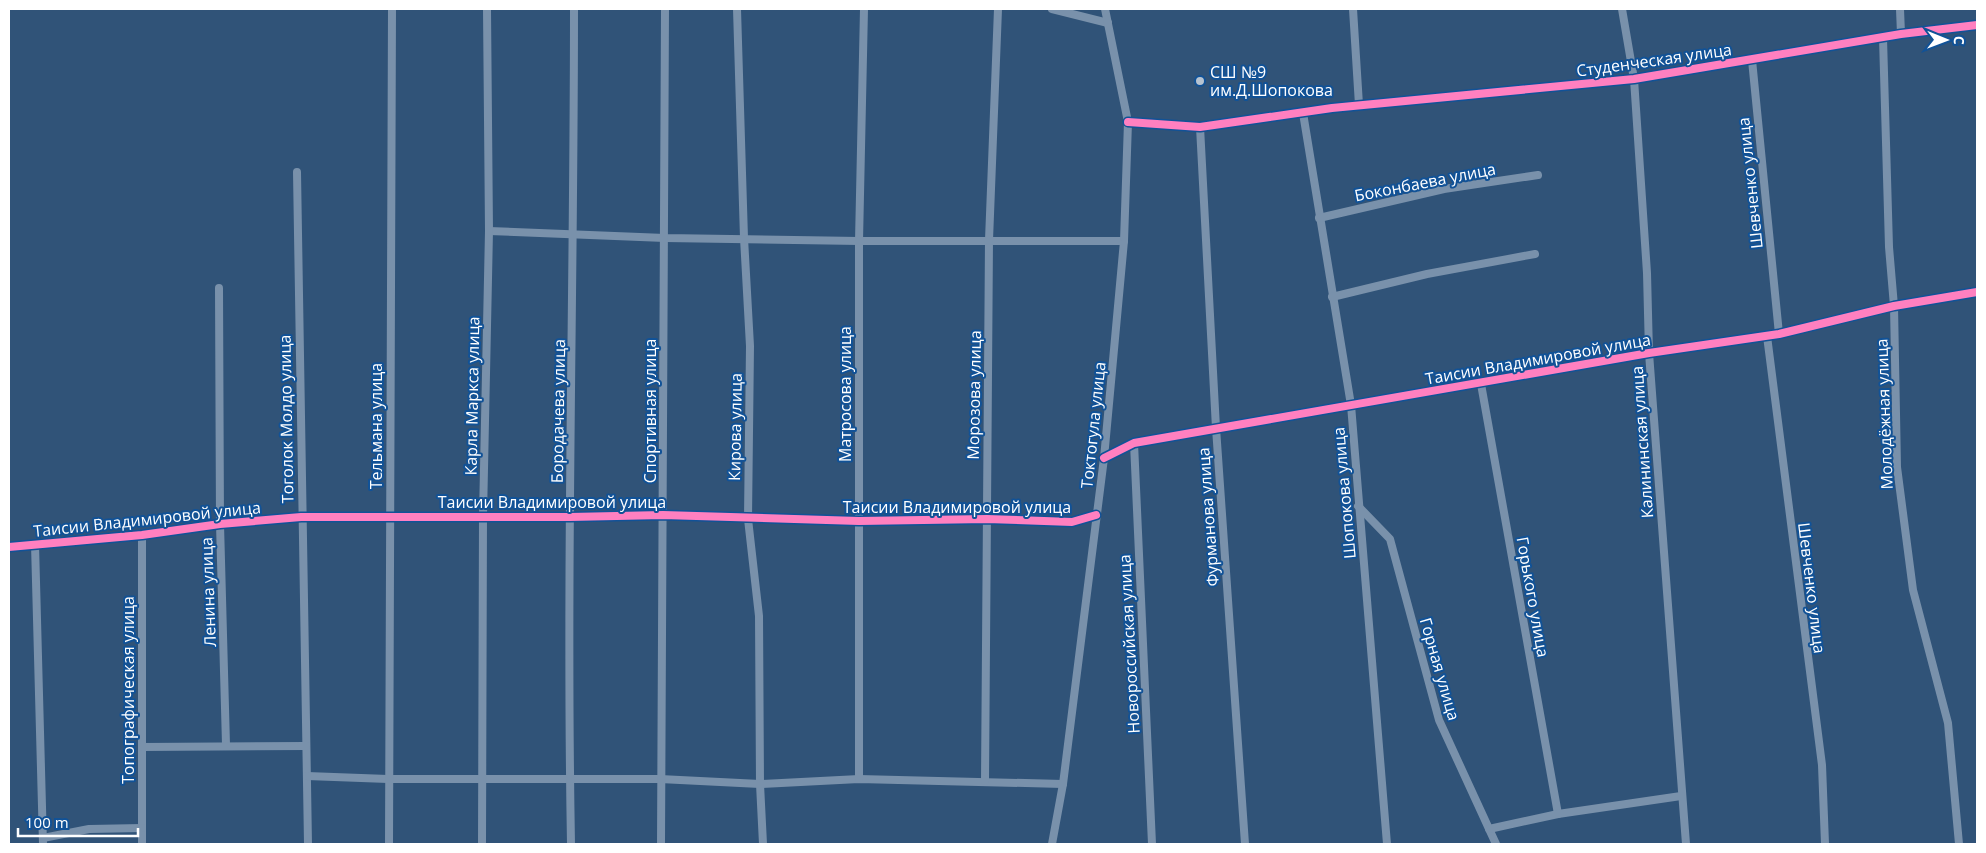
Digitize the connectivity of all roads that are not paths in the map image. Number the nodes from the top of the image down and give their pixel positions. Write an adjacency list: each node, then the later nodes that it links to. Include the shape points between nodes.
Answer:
1 (392, 9): 49 (street, Тельмана улица)
2 (487, 9): 26 (street, Карла Маркса улица)
3 (574, 9): 27 (street, Бородачева улица)
4 (665, 9): 28 (street, Спортивная улица)
5 (737, 9): 29 (street, Кирова улица)
6 (864, 9): 31 (street, Матросова улица)
7 (998, 9): 30 (street, Морозова улица)
8 (1052, 9): 13 (street)
9 (1105, 9): 13 (street, Токтогула улица)
10 (1353, 9): 19 (street)
11 (1622, 9): 18 (street, Калининская улица)
12 (1900, 9): 15 (street)
13 (1108, 23): 21 (street, Токтогула улица)
14 (1977, 25): 15 (street, Студенческая улица)
15 (1902, 34): 16 (street, Студенческая улица)
16 (1883, 38): 17 (street, Студенческая улица); 37 (street, Молодёжная улица, via 1889,247)
17 (1752, 60): 18 (street, Студенческая улица); 38 (street, Шевченко улица)
18 (1634, 79): 19 (street, Студенческая улица); 40 (street, Калининская улица)
19 (1359, 105): 20 (street, Студенческая улица)
20 (1303, 113): 22 (street); 25 (street, Шопокова улица)
21 (1128, 122): 22 (street); 32 (street, Токтогула улица)
22 (1200, 127): 43 (street, Фурманова улица)
23 (297, 172): 51 (street, Тоголок Молдо улица)
24 (1538, 174): 25 (street, Боконбаева улица, via 1444,189)
25 (1319, 218): 36 (street, Шопокова улица)
26 (489, 231): 27 (street); 50 (street, Карла Маркса улица)
27 (574, 235): 28 (street); 52 (street, Бородачева улица)
28 (665, 238): 29 (street); 47 (street, Спортивная улица)
29 (744, 238): 31 (street); 53 (street, Кирова улица, via 750,346)
30 (989, 240): 31 (street); 32 (street); 54 (street, Морозова улица)
31 (859, 241): 55 (street, Матросова улица)
32 (1124, 241): 45 (street, Токтогула улица)
33 (1535, 254): 36 (street, via 1427,274)
34 (219, 288): 56 (street, Ленина улица)
35 (1977, 292): 37 (street, Таисии Владимировой улица)
36 (1332, 297): 42 (street, Шопокова улица)
37 (1894, 306): 38 (street, Таисии Владимировой улица); 91 (street, Молодёжная улица, via 1897,467 1913,590 1948,723)
38 (1780, 334): 39 (street, Таисии Владимировой улица)
39 (1767, 336): 40 (street, Таисии Владимировой улица); 90 (street, Шевченко улица, via 1822,765)
40 (1649, 353): 41 (street, Таисии Владимировой улица); 72 (street, Калининская улица)
41 (1481, 384): 42 (street, Таисии Владимировой улица); 73 (street, Горького улица)
42 (1351, 405): 43 (street, Таисии Владимировой улица); 46 (street, Шопокова улица)
43 (1216, 428): 44 (street, Таисии Владимировой улица); 86 (street, Фурманова улица)
44 (1134, 442): 45 (street, Таисии Владимировой улица); 85 (street, Новороссийская улица)
45 (1104, 458): 48 (street, Токтогула улица)
46 (1358, 506): 75 (street, Горная улица, via 1390,539 1438,720); 87 (street, Шопокова улица)
47 (663, 515): 52 (street, Таисии Владимировой улица); 53 (street, Таисии Владимировой улица); 66 (street, Спортивная улица)
48 (1096, 515): 54 (street, Таисии Владимировой улица, via 1072,522); 71 (street, Токтогула улица)
49 (389, 516): 50 (street, Таисии Владимировой улица); 51 (street, Таисии Владимировой улица); 64 (street, Тельмана улица)
50 (483, 516): 52 (street, Таисии Владимировой улица); 65 (street, Карла Маркса улица)
51 (301, 517): 56 (street, Таисии Владимировой улица); 61 (street, Тоголок Молдо улица)
52 (570, 517): 68 (street, Бородачева улица)
53 (748, 519): 55 (street, Таисии Владимировой улица); 70 (street, Кирова улица, via 759,616)
54 (987, 519): 55 (street, Таисии Владимировой улица); 69 (street, Морозова улица)
55 (859, 521): 67 (street, Матросова улица)
56 (220, 524): 57 (street, Таисии Владимировой улица); 60 (street, Ленина улица)
57 (142, 536): 58 (street, Таисии Владимировой улица); 62 (street, Топографическая улица)
58 (35, 544): 59 (street, Таисии Владимировой улица); 76 (street)
59 (9, 546)
60 (226, 745): 61 (street); 62 (street)
61 (306, 746): 63 (street, Тоголок Молдо улица)
62 (142, 747): 74 (street, Топографическая улица)
63 (307, 776): 64 (street); 78 (street, Тоголок Молдо улица)
64 (388, 779): 65 (street); 79 (street, Тельмана улица)
65 (482, 779): 68 (street); 80 (street, Карла Маркса улица)
66 (660, 779): 68 (street); 70 (street); 82 (street, Спортивная улица)
67 (859, 779): 69 (street); 70 (street)
68 (570, 780): 81 (street, Бородачева улица)
69 (985, 781): 71 (street)
70 (760, 784): 83 (street, Кирова улица)
71 (1063, 784): 84 (street, Токтогула улица)
72 (1681, 796): 73 (street); 89 (street, Калининская улица)
73 (1558, 814): 75 (street)
74 (142, 828): 76 (street, via 89,830); 77 (street, Топографическая улица)
75 (1489, 829): 88 (street, Горная улица)
76 (43, 841)
77 (142, 844)
78 (308, 844)
79 (389, 844)
80 (482, 844)
81 (571, 844)
82 (661, 844)
83 (763, 844)
84 (1052, 844)
85 (1152, 844)
86 (1246, 844)
87 (1387, 844)
88 (1496, 844)
89 (1686, 844)
90 (1825, 844)
91 (1959, 844)

